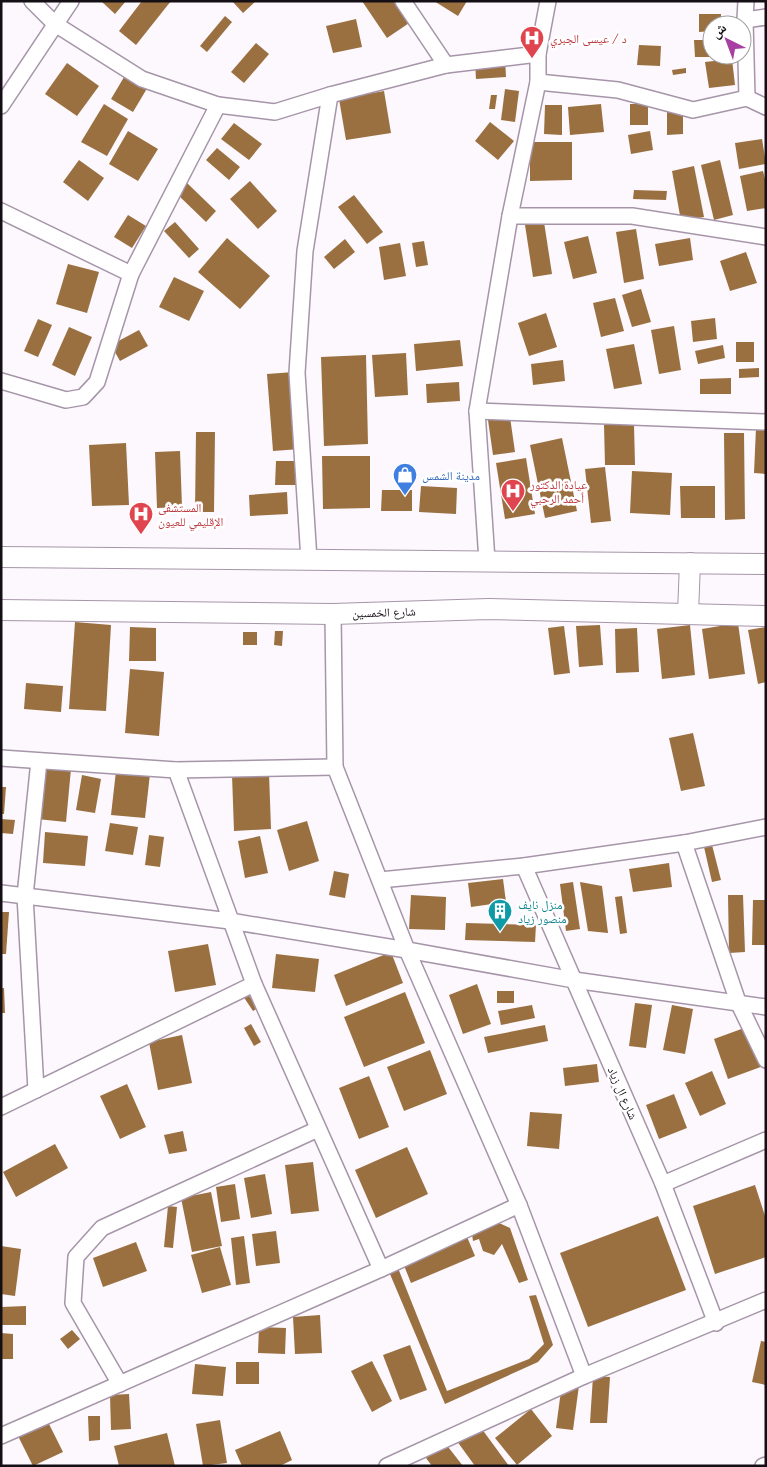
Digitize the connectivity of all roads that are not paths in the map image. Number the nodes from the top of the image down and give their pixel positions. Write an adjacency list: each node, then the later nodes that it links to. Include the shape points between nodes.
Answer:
1 (32, 1): 9 (street)
2 (71, 1): 9 (street)
3 (403, 1): 11 (street)
4 (548, 1): 10 (street)
5 (746, 1): 6 (street)
6 (745, 15)
7 (766, 17): 8 (street)
8 (752, 19)
9 (55, 24): 16 (street); 17 (street, via 142,79)
10 (538, 54): 11 (street); 13 (street)
11 (446, 65): 14 (street)
12 (746, 65): 15 (street)
13 (538, 82): 15 (street, via 618,90 693,110); 20 (street)
14 (330, 95): 17 (street, via 274,112); 27 (street, via 305,251 296,373)
15 (747, 98): 18 (street)
16 (1, 106)
17 (218, 106): 22 (street)
18 (766, 107)
19 (1, 211): 22 (street)
20 (510, 216): 21 (street, via 632,216); 24 (street)
21 (766, 237)
22 (131, 274): 23 (street, via 97,382 83,397 66,400)
23 (1, 381)
24 (477, 411): 25 (street); 28 (street)
25 (766, 422)
26 (1, 557): 27 (main road)
27 (309, 560): 28 (main road)
28 (487, 561): 29 (main road)
29 (690, 563): 30 (main road); 32 (main road)
30 (766, 564)
31 (1, 610): 33 (main road, شارع الخمسين)
32 (688, 613): 33 (main road, شارع الخمسين, via 489,610); 34 (main road, شارع الخمسين)
33 (333, 614): 37 (street)
34 (766, 616)
35 (1, 758): 36 (street)
36 (39, 761): 38 (street); 44 (street)
37 (335, 766): 38 (street); 42 (street)
38 (176, 770): 45 (street)
39 (766, 827): 40 (street)
40 (684, 843): 41 (street); 49 (street)
41 (524, 866): 42 (street); 47 (street, شارع ال زياد)
42 (380, 880): 46 (street)
43 (1, 893): 44 (street)
44 (25, 896): 45 (street); 52 (street)
45 (230, 921): 46 (street); 48 (street)
46 (407, 950): 47 (street); 57 (street)
47 (574, 980): 49 (street); 56 (street, شارع ال زياد)
48 (254, 984): 52 (street); 54 (street)
49 (738, 1002): 50 (street); 51 (street)
50 (766, 1007)
51 (766, 1060)
52 (36, 1090): 53 (street)
53 (1, 1107)
54 (318, 1130): 58 (street); 62 (street, via 102,1228 76,1257 73,1303)
55 (766, 1140): 56 (street)
56 (663, 1184): 60 (street, شارع ال زياد)
57 (519, 1204): 58 (street); 61 (street)
58 (381, 1269): 62 (street)
59 (766, 1300): 60 (street)
60 (716, 1323): 61 (street)
61 (584, 1376): 64 (street)
62 (120, 1384): 63 (street)
63 (1, 1436)
64 (414, 1461): 65 (street)
65 (387, 1466)

